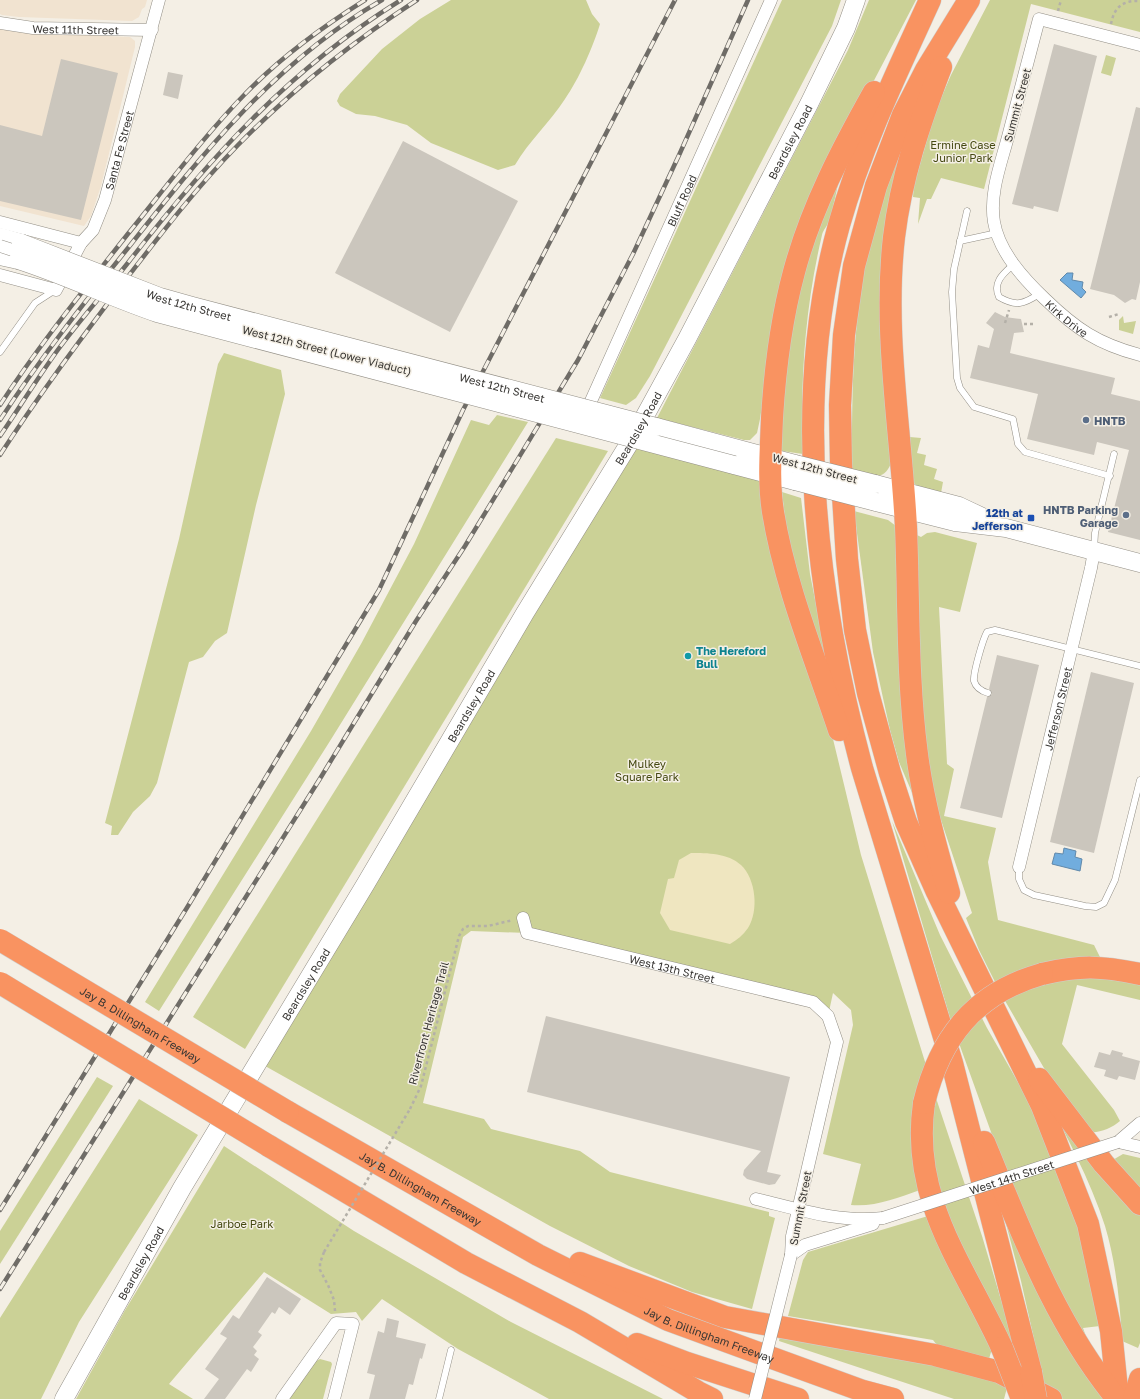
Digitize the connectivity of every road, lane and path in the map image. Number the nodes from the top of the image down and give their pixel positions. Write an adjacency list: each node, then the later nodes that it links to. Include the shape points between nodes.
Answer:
1 (159, 0): 10 (street, Santa Fe Street)
2 (771, 0): 30 (street, Bluff Road)
3 (856, 0): 31 (main road, Beardsley Road, via 846,28 809,104)
4 (926, 0): 34 (highway, via 850,135 808,228 794,272 782,328 775,379)
5 (930, 0): 45 (highway, via 868,137 838,227 826,279 819,330 814,414 823,580 838,666 862,768)
6 (1140, 1): 9 (path, via 1120,6 1114,12)
7 (966, 6): 37 (highway, via 909,159 894,237 891,320); 48 (highway, via 926,70 903,115 884,162 854,266 844,335 840,405 847,559 856,630 868,693 906,822)
8 (0, 23): 10 (street, West 11th Street, via 33,28)
9 (1111, 24)
10 (152, 30): 17 (street, Santa Fe Street, via 105,200 93,230)
11 (1140, 45): 14 (street, Summit Street, via 1039,19 994,191 994,221)
12 (967, 211): 16 (lane)
13 (0, 222): 17 (street)
14 (997, 233): 16 (lane); 20 (street, Summit Street)
15 (0, 237): 33 (main road, West 12th Street, bridge, via 185,304)
16 (960, 241): 36 (lane, via 952,292 957,378 960,388 974,407 1013,419 1018,444 1025,452)
17 (81, 243): 22 (street, Santa Fe Street)
18 (0, 246): 31 (street, West 12th Street (Lower Viaduct), bridge, via 20,251 159,307)
19 (0, 256): 33 (main road, West 12th Street, bridge, via 34,266 120,301 188,322)
20 (1012, 261): 23 (street, Kirk Drive); 23 (lane, via 997,282 999,297 1019,304)
21 (0, 275): 22 (street)
22 (56, 290): 28 (lane, via 35,303)
23 (1039, 294): 29 (street, Kirk Drive, via 1085,334 1114,348)
24 (1119, 314): 25 (path)
25 (1109, 317)
26 (1024, 324): 27 (path)
27 (1034, 324)
28 (0, 352)
29 (1140, 355)
30 (591, 401)
31 (637, 430): 71 (main road, Beardsley Road, via 182,1188)
32 (1114, 454): 36 (lane)
33 (736, 457): 34 (main road, West 12th Street)
34 (770, 465): 35 (main road, West 12th Street); 45 (highway, via 772,510 786,572 855,779)
35 (795, 472): 37 (main road, West 12th Street, bridge, via 876,502); 37 (main road, West 12th Street, bridge, via 875,484)
36 (1110, 476): 38 (lane, via 1095,533)
37 (904, 501): 38 (main road, West 12th Street, via 959,506 1006,528); 48 (highway, via 910,666 917,753 930,820)
38 (1094, 551): 39 (main road, West 12th Street); 40 (street, Jefferson Street)
39 (1140, 563)
40 (1071, 648): 41 (lane); 42 (lane, via 995,630 987,632 983,639 974,680 977,688); 44 (street, Jefferson Street)
41 (1140, 666)
42 (988, 693)
43 (1140, 780): 44 (lane, via 1115,880 1104,903 1096,907 1085,906 1034,895 1024,890 1019,879)
44 (1019, 867)
45 (906, 913): 57 (highway)
46 (523, 918): 54 (street, West 13th Street, via 527,933 813,1002); 68 (path, Riverfront Heritage Trail, bridge, via 488,926 468,926 459,936 421,1086 320,1263 320,1270 334,1300)
47 (0, 940): 65 (highway, Jay B. Dillingham Freeway, bridge, via 288,1112)
48 (968, 957): 55 (highway)
49 (1100, 967): 50 (highway); 51 (highway); 79 (highway, bridge, via 1074,967 1019,981 980,1006 952,1035 939,1057 924,1103 921,1126 922,1155 929,1194 943,1232 1002,1348)
50 (1140, 967)
51 (1140, 974)
52 (0, 983): 56 (highway, bridge)
53 (0, 1001): 56 (highway, bridge)
54 (828, 1016): 63 (street, Summit Street, via 837,1042)
55 (1012, 1043): 62 (highway, via 1104,1164); 82 (highway, via 1042,1106 1088,1224 1111,1332)
56 (117, 1054): 67 (highway, bridge, via 466,1263)
57 (952, 1063): 80 (highway, bridge); 82 (highway, via 1045,1285 1074,1338)
58 (1140, 1124): 59 (street)
59 (1118, 1142): 60 (street); 64 (street, West 14th Street, bridge)
60 (1140, 1147)
61 (756, 1199): 63 (street, West 14th Street)
62 (1140, 1204)
63 (798, 1209): 64 (street, West 14th Street, via 840,1219); 66 (street, Summit Street)
64 (883, 1218): 66 (street, West 14th Street, via 872,1225 805,1245)
65 (538, 1255): 78 (highway, Jay B. Dillingham Freeway, via 668,1320 863,1391); 81 (highway, via 584,1264 725,1318 935,1355 999,1372)
66 (791, 1255): 76 (street, Summit Street, bridge)
67 (580, 1322): 75 (highway); 77 (highway, via 687,1363)
68 (336, 1323): 72 (street); 73 (street, via 353,1324)
69 (451, 1350): 74 (lane)
70 (1140, 1379): 83 (highway)
71 (64, 1399)
72 (282, 1399)
73 (334, 1399)
74 (439, 1399)
75 (712, 1399)
76 (756, 1399)
77 (798, 1399)
78 (893, 1399)
79 (1022, 1399)
80 (1036, 1399)
81 (1051, 1399)
82 (1118, 1399)
83 (1134, 1399)

